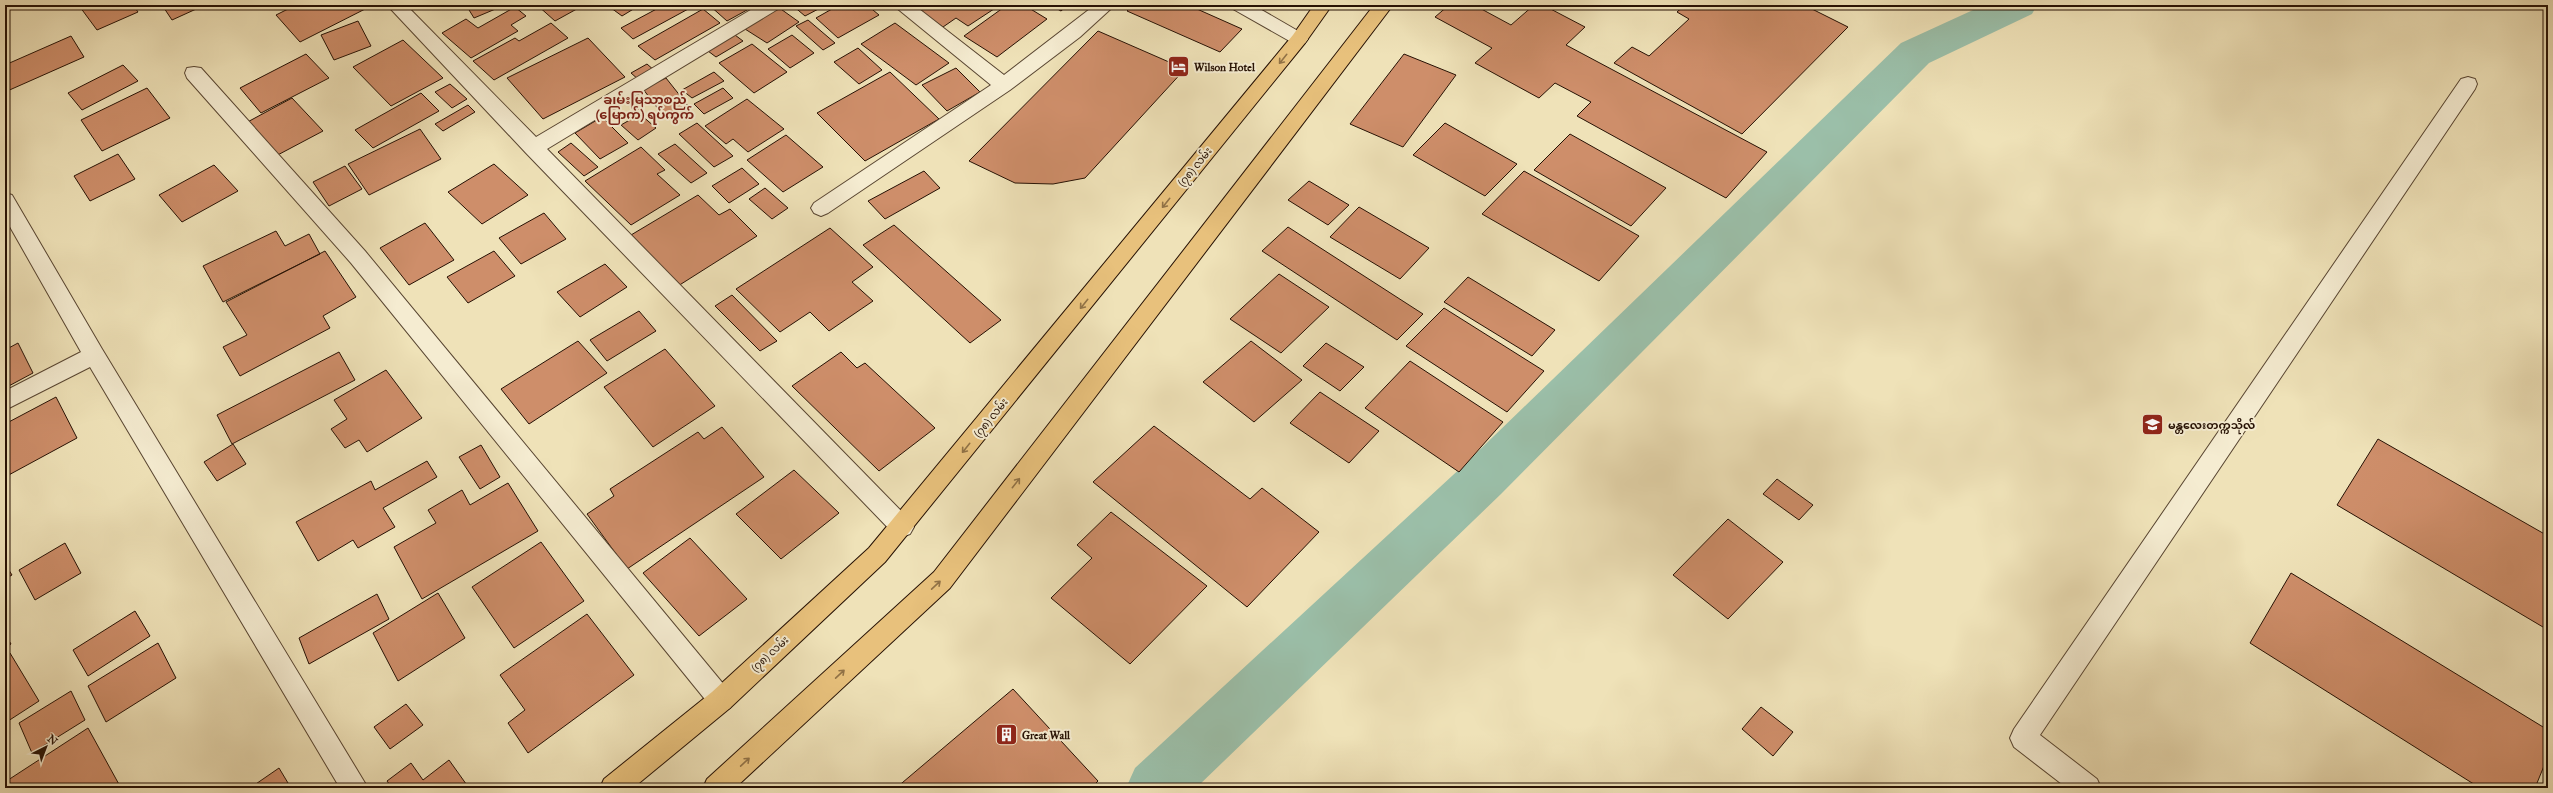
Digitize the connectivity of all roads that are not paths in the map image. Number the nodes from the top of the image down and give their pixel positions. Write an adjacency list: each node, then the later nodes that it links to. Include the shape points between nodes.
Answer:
1 (396, 5): 12 (street)
2 (772, 5): 12 (street)
3 (902, 5): 10 (street)
4 (1106, 5): 10 (street, via 1084,25)
5 (1239, 5): 8 (street)
6 (1323, 5): 8 (main road, (၇၈) လမ်း)
7 (1384, 5): 21 (main road, one-way to 7, via 942,580)
8 (1299, 39): 17 (main road, (၇၈) လမ်း, one-way to 17)
9 (194, 73): 18 (street, via 358,257)
10 (1003, 84): 14 (street)
11 (2468, 84): 22 (street, via 2023,738)
12 (533, 148): 17 (street)
13 (5, 200): 15 (street)
14 (821, 208)
15 (94, 355): 16 (street); 19 (street)
16 (5, 401)
17 (902, 527): 18 (main road, (၇၈) လမ်း, via 877,554)
18 (721, 700): 20 (main road, (၇၈) လမ်း)
19 (355, 788)
20 (613, 788)
21 (716, 788)
22 (2088, 788)

